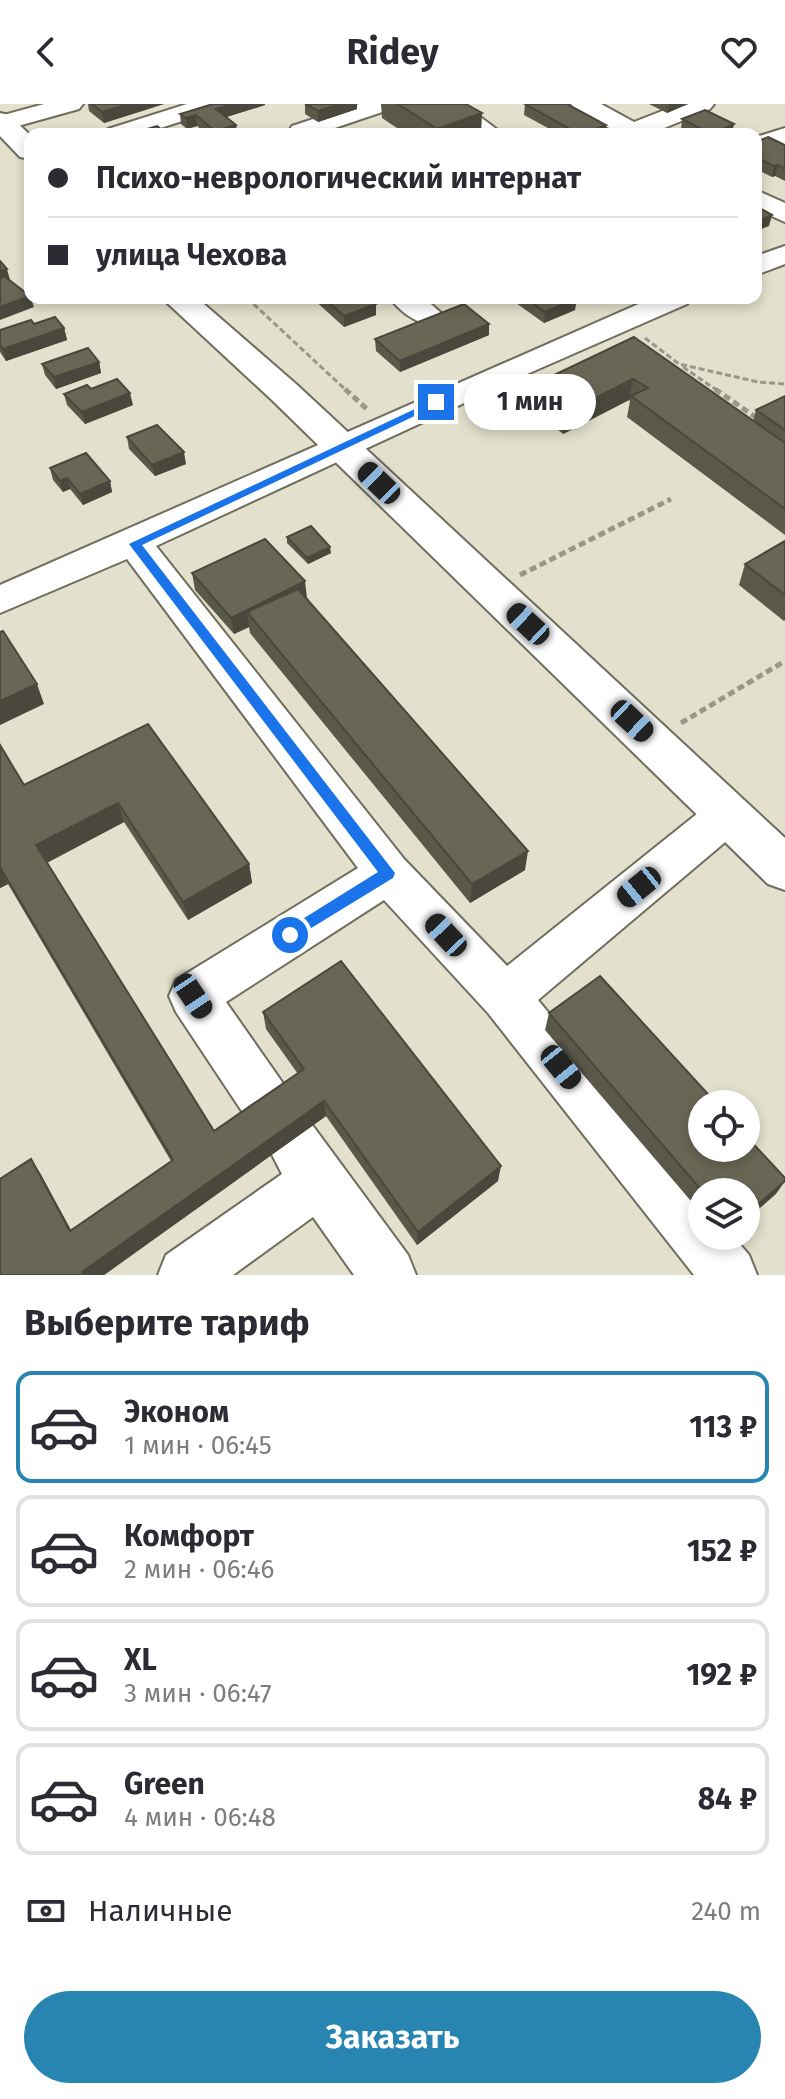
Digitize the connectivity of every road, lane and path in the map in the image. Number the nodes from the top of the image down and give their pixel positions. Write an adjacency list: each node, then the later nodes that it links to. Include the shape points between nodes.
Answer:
1 (71, 104): 7 (street)
2 (211, 104): 8 (street)
3 (383, 104): 9 (street)
4 (447, 104): 10 (street)
5 (583, 104): 11 (street)
6 (702, 104): 12 (street)
7 (1, 123): 15 (main road)
8 (136, 128)
9 (310, 128)
10 (482, 128)
11 (628, 128)
12 (645, 128)
13 (785, 135): 14 (street)
14 (762, 144)
15 (24, 145)
16 (762, 201): 17 (street)
17 (785, 214)
18 (785, 254): 19 (street)
19 (762, 264)
20 (185, 304): 29 (main road)
21 (253, 304): 28 (path)
22 (413, 304): 24 (street)
23 (637, 306): 25 (path); 28 (street)
24 (432, 318)
25 (679, 364): 26 (path); 27 (path)
26 (785, 384)
27 (761, 421)
28 (383, 425): 29 (street)
29 (340, 446): 31 (street); 32 (main road)
30 (671, 499): 32 (path)
31 (135, 544): 33 (street); 38 (street)
32 (491, 590): 35 (main road)
33 (0, 600)
34 (785, 661): 35 (path)
35 (653, 740): 36 (main road)
36 (728, 814): 37 (main road); 39 (street)
37 (785, 869)
38 (388, 873): 39 (street); 40 (street, via 193,996)
39 (505, 997): 43 (street)
40 (294, 1144): 41 (street); 42 (street)
41 (186, 1275)
42 (388, 1275)
43 (729, 1275)

